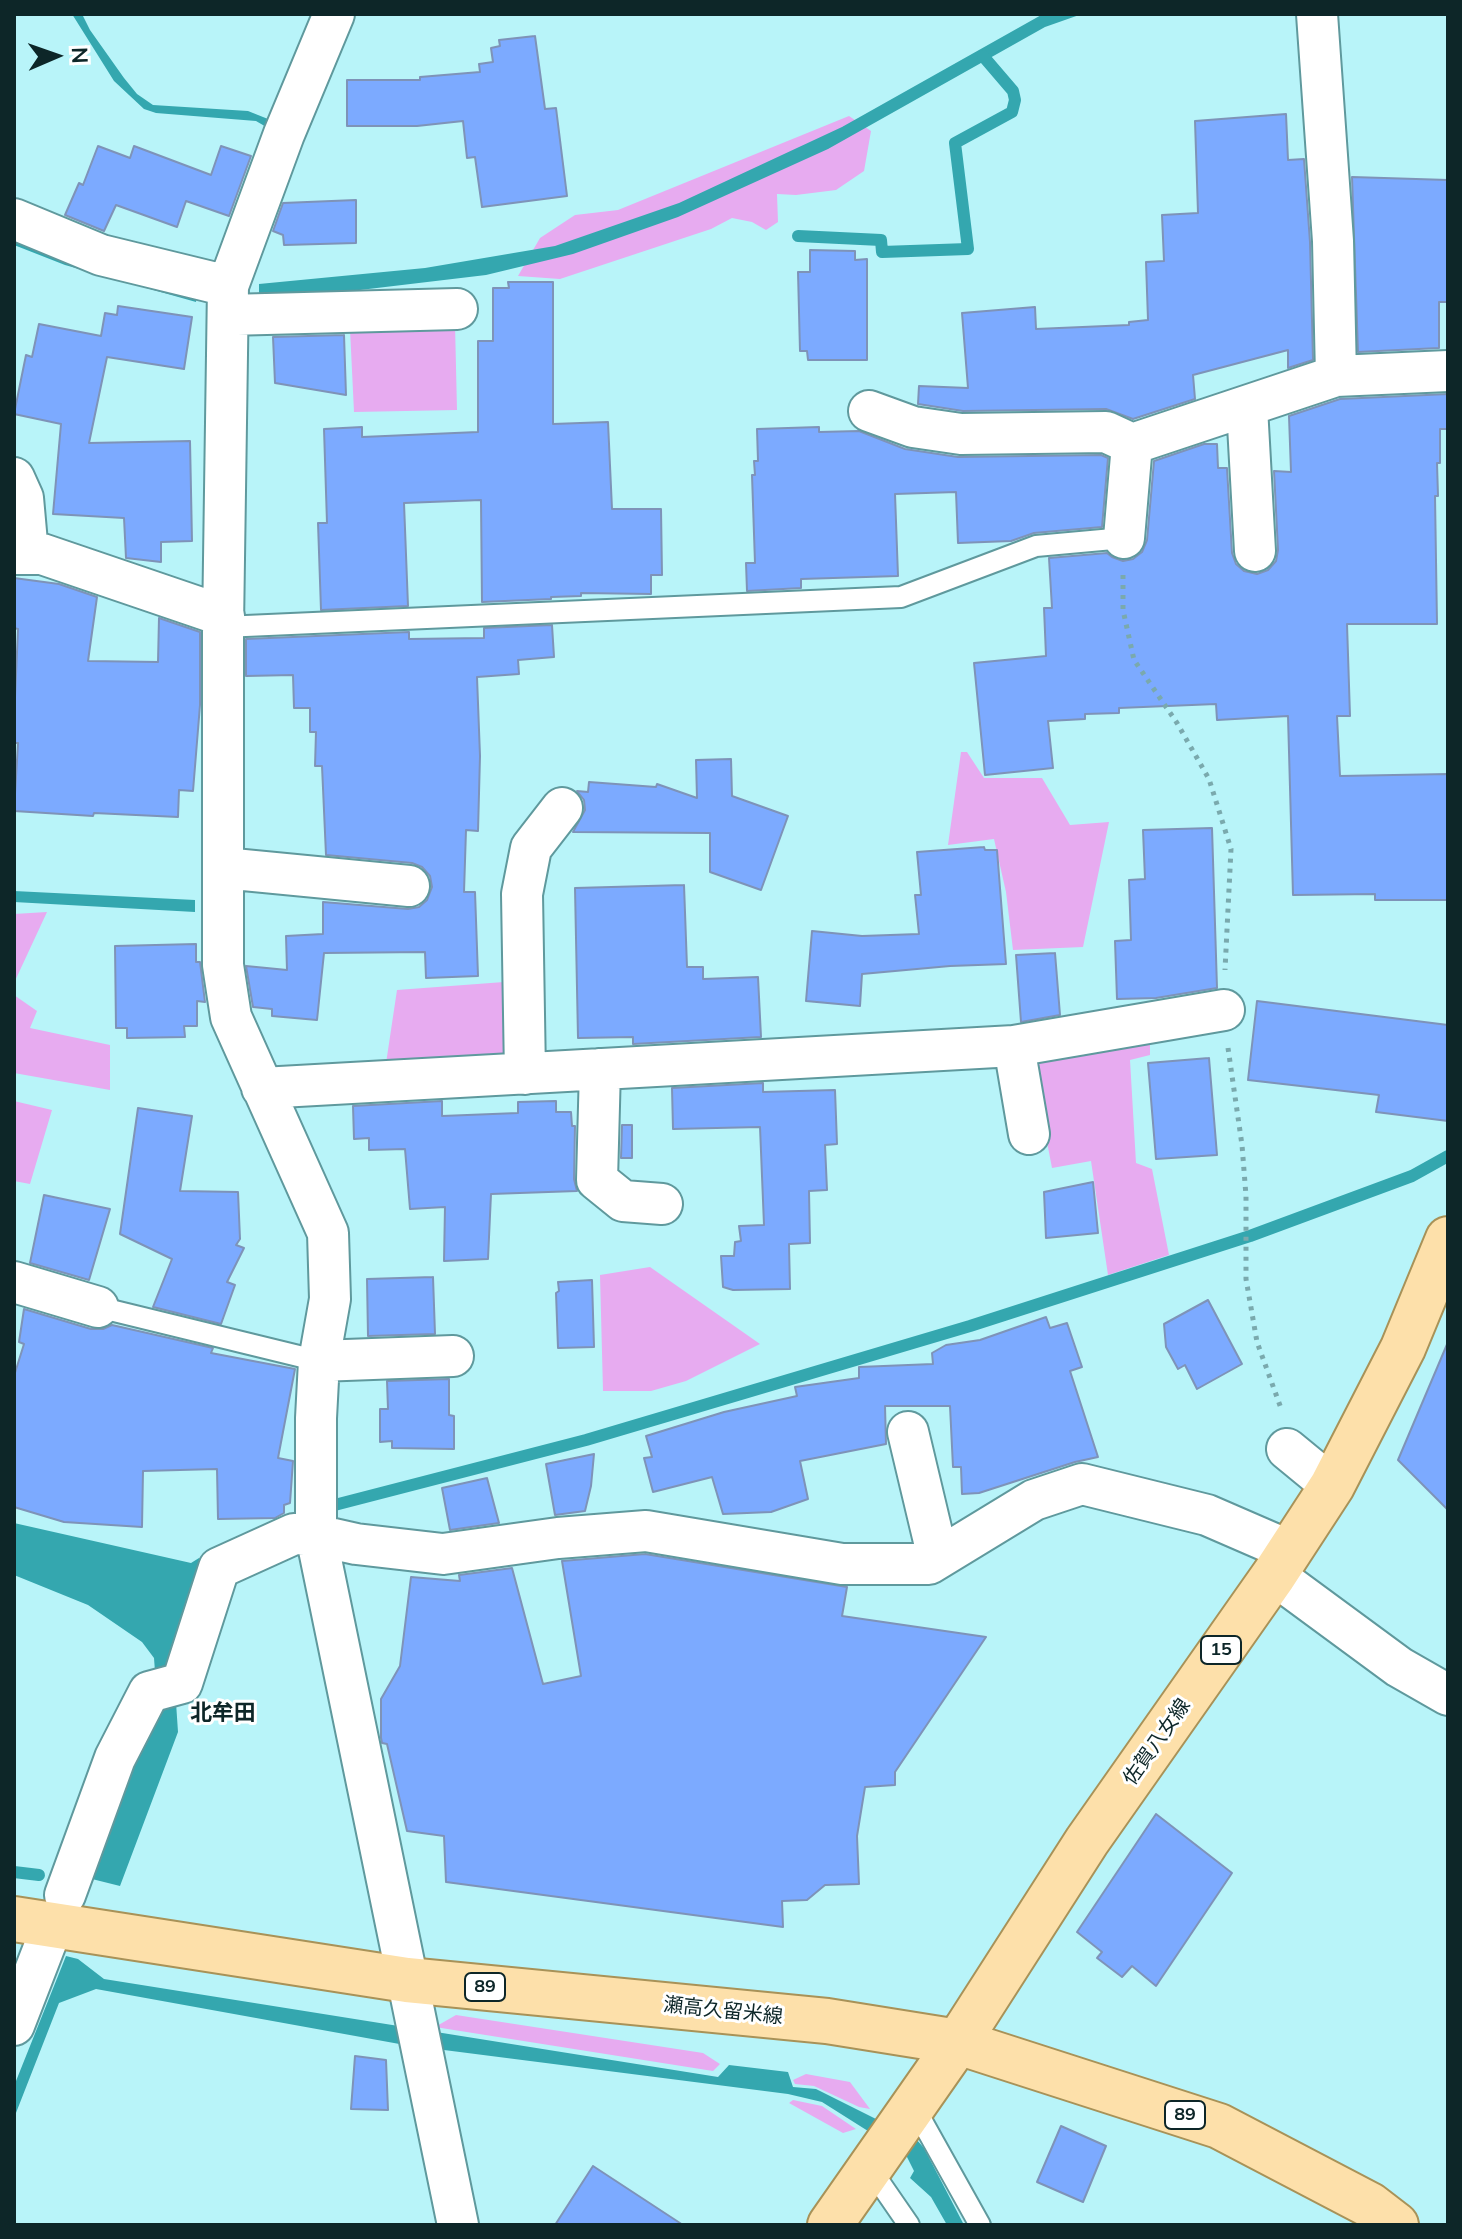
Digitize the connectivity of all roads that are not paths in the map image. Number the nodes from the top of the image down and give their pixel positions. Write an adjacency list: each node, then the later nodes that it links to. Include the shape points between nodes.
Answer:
1 (334, 14): 4 (street, via 284,134)
2 (1317, 14): 7 (street, via 1333,241)
3 (14, 219): 4 (street)
4 (228, 301): 5 (street); 15 (street)
5 (457, 309)
6 (1448, 371): 7 (street)
7 (1336, 376): 8 (street)
8 (1247, 407): 10 (street); 13 (street)
9 (869, 411): 10 (street, via 913,427 961,434 1106,432)
10 (1132, 444): 12 (street)
11 (14, 478): 14 (street, via 23,498)
12 (1124, 538): 15 (lane, via 1036,546 901,597)
13 (1255, 551)
14 (21, 554): 15 (street, via 42,554)
15 (223, 622): 17 (street)
16 (562, 808): 22 (street, via 531,848 522,894)
17 (223, 868): 18 (street); 23 (street, via 223,965 231,1017)
18 (409, 886)
19 (1224, 1010): 20 (street)
20 (1014, 1046): 21 (street); 24 (street)
21 (600, 1069): 22 (street); 25 (street, via 597,1180 623,1201)
22 (525, 1074): 23 (street)
23 (262, 1088): 30 (street, via 328,1233 330,1299)
24 (1029, 1134)
25 (662, 1204)
26 (1448, 1239): 33 (main road, 佐賀八女線 / 15, via 1403,1348)
27 (14, 1282): 28 (street)
28 (98, 1307): 30 (lane)
29 (453, 1356): 30 (street)
30 (319, 1361): 34 (street)
31 (908, 1432): 35 (street)
32 (1287, 1449): 33 (street)
33 (1332, 1486): 36 (main road, 佐賀八女線 / 15)
34 (316, 1535): 35 (street, via 443,1554 646,1531 842,1564 929,1564); 38 (street, via 294,1534 219,1568 182,1683 149,1692); 39 (street)
35 (938, 1558): 36 (street, via 1034,1500 1082,1484 1207,1515)
36 (1282, 1563): 37 (street, via 1399,1667); 41 (main road, 佐賀八女線 / 15, via 1087,1841)
37 (1448, 1695)
38 (44, 1914): 39 (main road, 瀬高久留米線 / 89); 40 (street)
39 (407, 1980): 41 (main road, 瀬高久留米線 / 89, via 827,2021); 44 (street)
40 (14, 2025)
41 (958, 2042): 42 (main road, 佐賀八女線 / 15); 48 (main road, 瀬高久留米線 / 89, via 1219,2126 1370,2205)
42 (913, 2105): 43 (main road, 佐賀八女線 / 15); 47 (lane)
43 (869, 2167): 45 (main road, 佐賀八女線 / 15); 46 (lane)
44 (458, 2225)
45 (830, 2225)
46 (909, 2225)
47 (980, 2225)
48 (1396, 2225)

